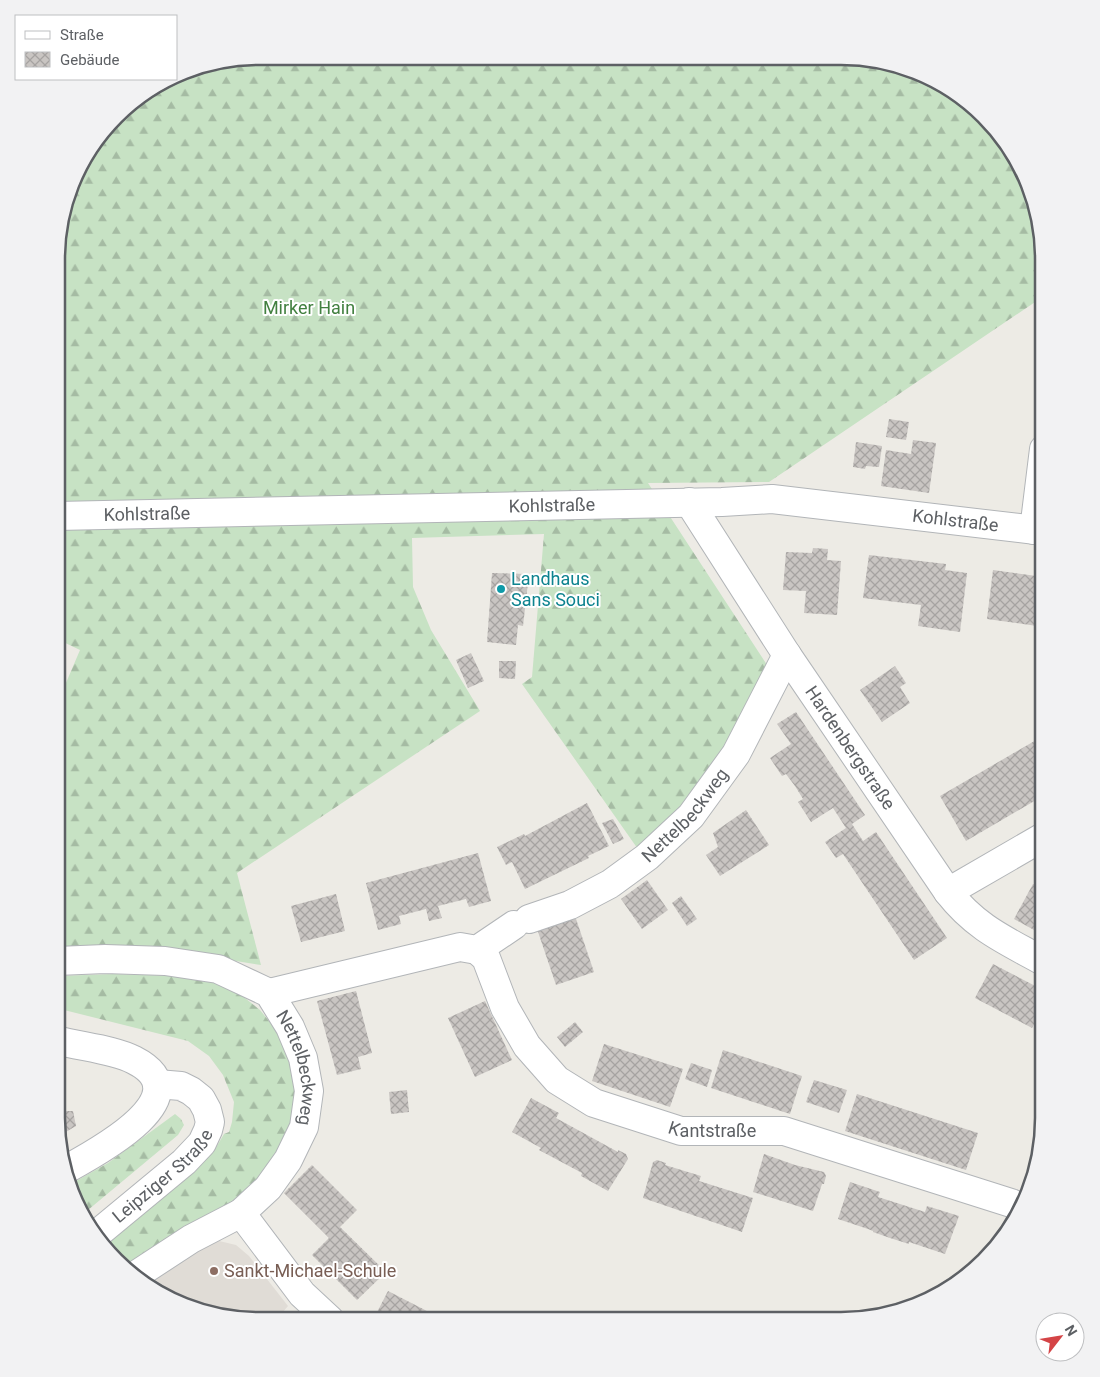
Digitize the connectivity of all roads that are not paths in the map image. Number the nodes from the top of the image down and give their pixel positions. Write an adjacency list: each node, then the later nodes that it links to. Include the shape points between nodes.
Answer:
1 (688, 502): 2 (street, Kohlstraße); 3 (street, Kohlstraße, via 772,499); 4 (street, Hardenbergstraße)
2 (65, 516)
3 (1035, 530)
4 (787, 654): 6 (street, Hardenbergstraße); 7 (street, Nettelbeckweg, via 736,754 691,816 647,857 610,884 570,905 521,922)
5 (1035, 842): 6 (street)
6 (948, 892): 8 (street, Hardenbergstraße, via 961,910 985,929)
7 (477, 950): 10 (street, Nettelbeckweg, via 460,946); 14 (street, Kantstraße, via 486,958 506,1008 527,1046 557,1080 594,1103 681,1131 784,1131)
8 (1035, 957)
9 (65, 961): 10 (street, Nettelbeckweg, via 165,961 218,969)
10 (269, 993): 15 (street, Nettelbeckweg, via 290,1027 303,1058 309,1091 304,1127 288,1160 268,1188)
11 (65, 1042): 12 (street, via 134,1060 149,1071)
12 (158, 1084): 13 (street, via 152,1108 129,1130); 16 (street, Leipziger Straße, via 181,1086 201,1099 210,1122 208,1130 202,1143 184,1162)
13 (72, 1166)
14 (1015, 1204)
15 (241, 1213): 17 (street, Nettelbeckweg, via 191,1239); 18 (street, via 302,1294)
16 (101, 1231)
17 (141, 1272)
18 (321, 1312)

